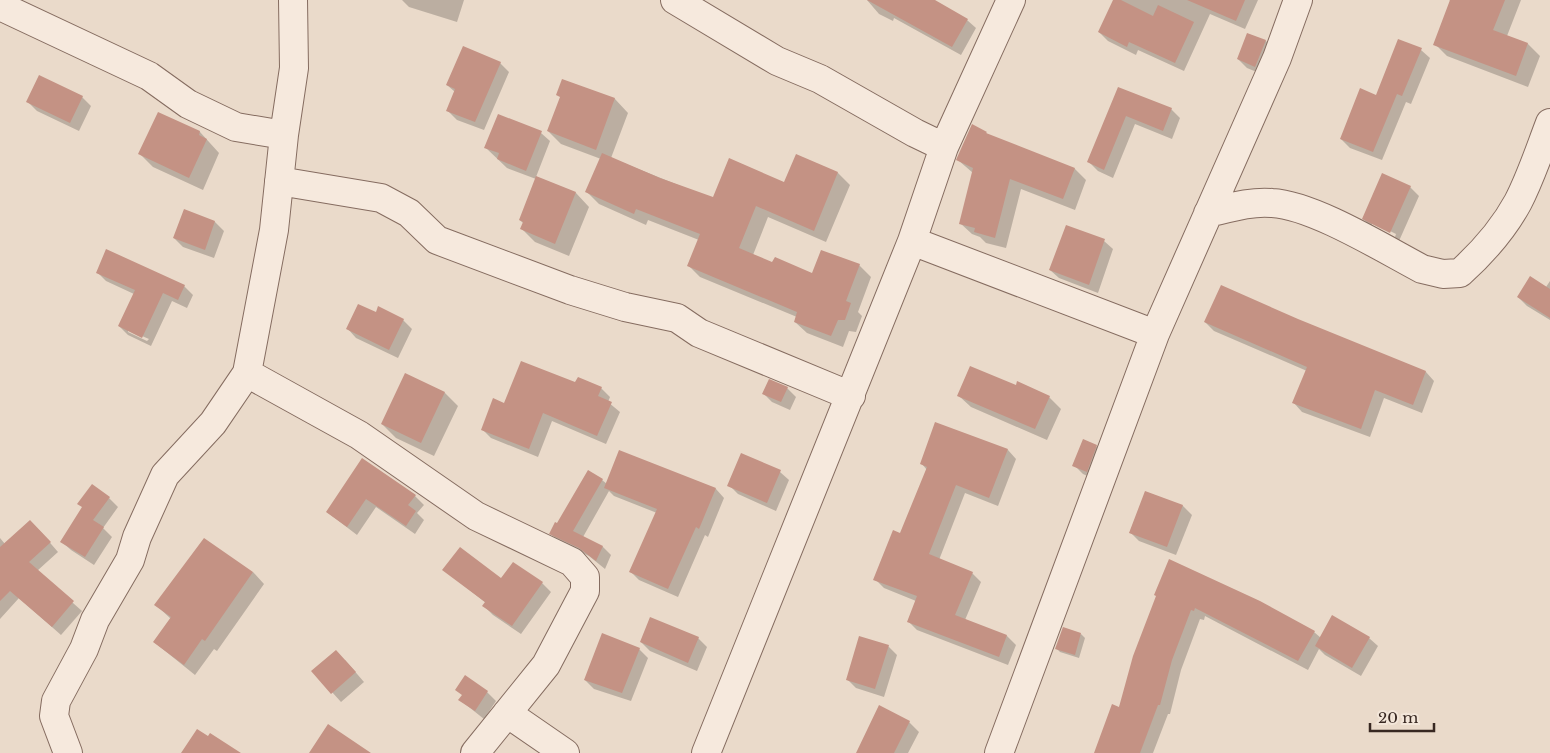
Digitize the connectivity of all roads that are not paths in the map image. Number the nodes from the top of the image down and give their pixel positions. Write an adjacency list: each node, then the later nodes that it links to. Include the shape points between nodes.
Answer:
1 (293, 0): 7 (street, via 294,68)
2 (674, 0): 8 (street, via 777,61 820,79)
3 (1011, 0): 8 (street)
4 (1298, 0): 10 (street, via 1277,58)
5 (0, 6): 7 (street, via 149,76 188,104 236,127)
6 (1550, 123): 10 (street, via 1518,201 1502,227 1460,273 1443,274 1422,268 1306,210 1258,203)
7 (284, 135): 9 (street)
8 (944, 147): 11 (street)
9 (278, 181): 13 (street, via 274,230); 14 (street, via 381,198 409,213 436,240 570,290 678,318 699,333)
10 (1208, 213): 12 (street)
11 (912, 241): 12 (street); 14 (street)
12 (1155, 334): 20 (street)
13 (248, 373): 15 (street, via 359,435 476,516 572,562 585,577 585,591 546,665); 16 (street, via 213,423 165,475 130,560 95,620 84,649 56,701 54,716)
14 (851, 396): 19 (street)
15 (507, 714): 17 (street); 18 (street)
16 (68, 753)
17 (475, 753)
18 (565, 753)
19 (706, 753)
20 (999, 753)

